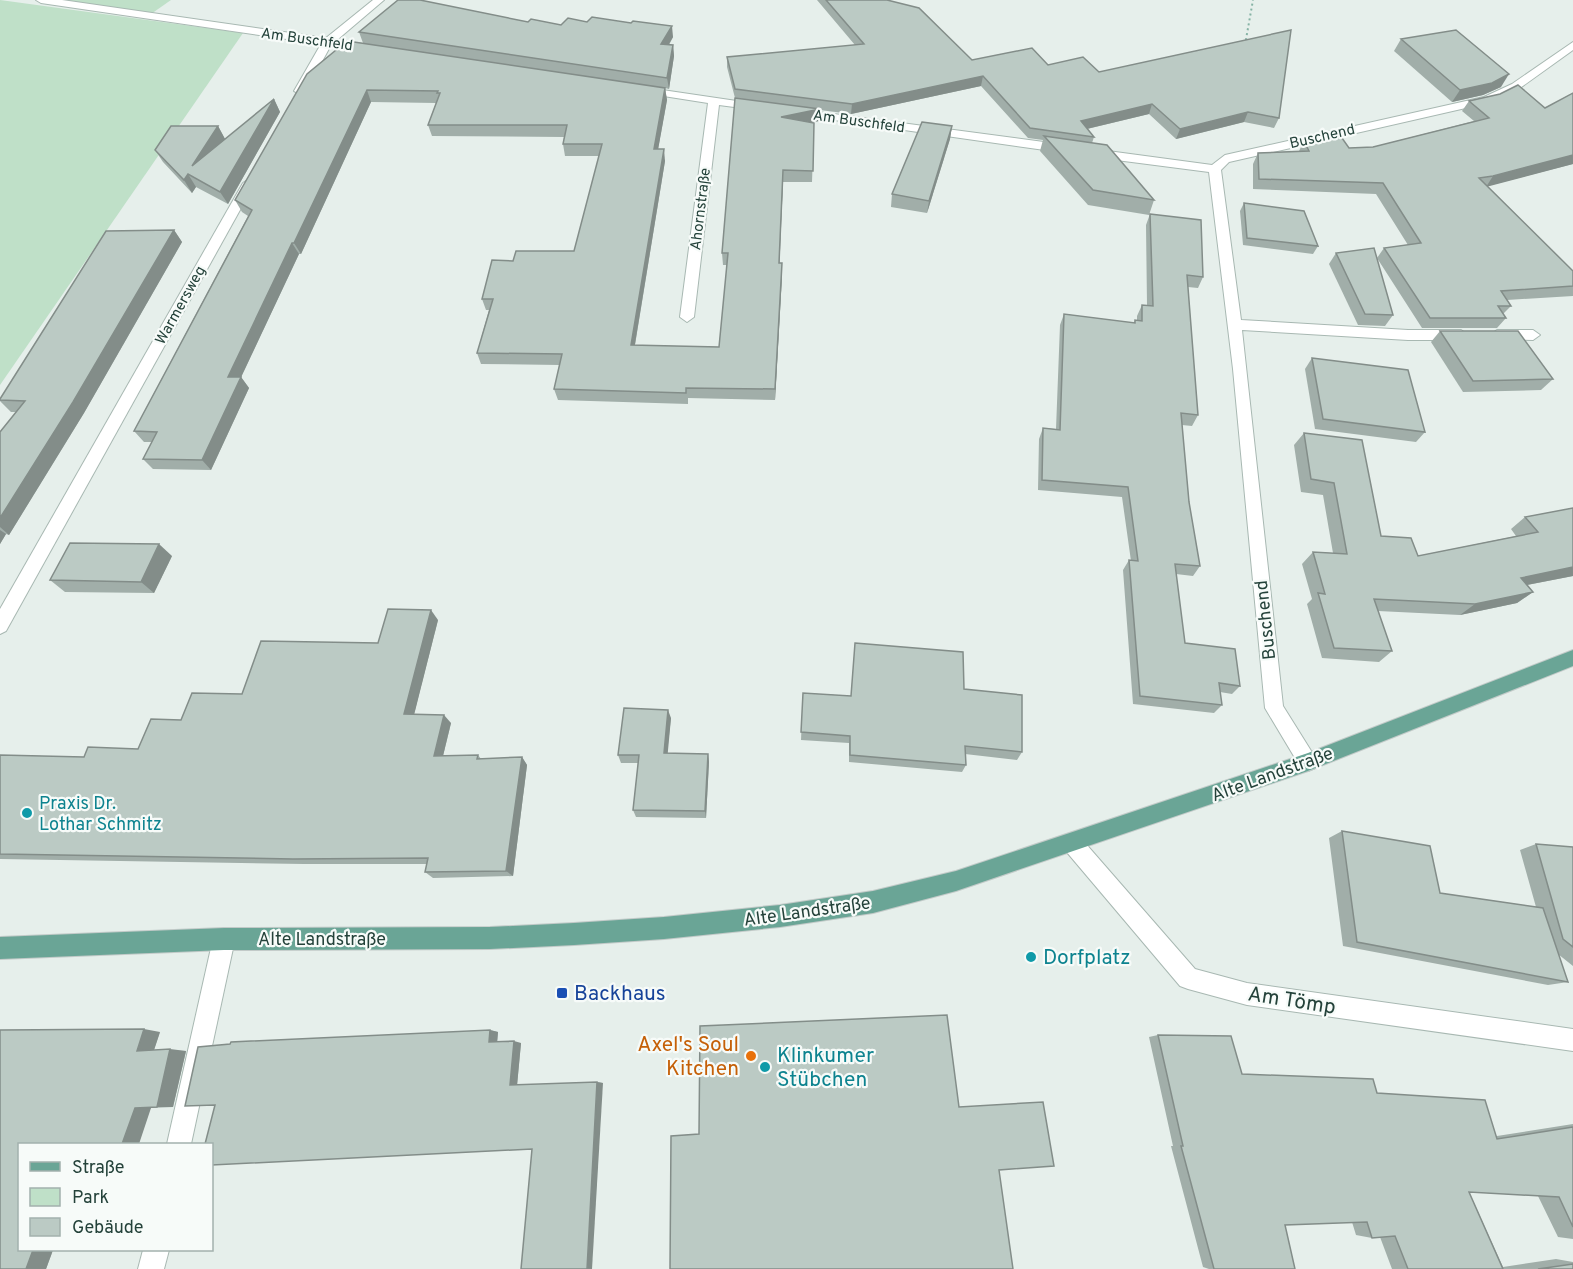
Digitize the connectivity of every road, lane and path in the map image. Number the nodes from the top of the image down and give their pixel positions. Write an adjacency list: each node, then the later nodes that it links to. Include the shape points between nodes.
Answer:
1 (40, 0): 4 (street, Am Buschfeld)
2 (379, 0): 4 (street)
3 (1253, 0): 7 (path)
4 (328, 42): 6 (street, Am Buschfeld); 10 (street)
5 (1573, 45): 12 (street, Buschend, via 1516,86 1488,100 1225,159)
6 (374, 49)
7 (1243, 56)
8 (632, 88): 9 (street, Am Buschfeld)
9 (714, 101): 12 (street, Am Buschfeld); 13 (street, Ahornstraße)
10 (292, 104)
11 (257, 167): 16 (street, Warmersweg)
12 (1215, 169): 14 (street, Buschend)
13 (687, 317)
14 (1235, 325): 15 (street, via 1408,335); 18 (street, Buschend, via 1274,708)
15 (1533, 335)
16 (0, 626)
17 (1573, 658): 18 (main road, Alte Landstraße)
18 (1308, 762): 19 (main road, Alte Landstraße)
19 (1072, 843): 20 (main road, Alte Landstraße, via 915,892 780,916 664,928 490,938); 22 (street, Am Tömp, via 1188,978 1247,994)
20 (224, 939): 21 (main road, Alte Landstraße); 23 (street)
21 (0, 948)
22 (1573, 1040)
23 (179, 1143)
24 (156, 1251): 25 (street)
25 (151, 1269)

